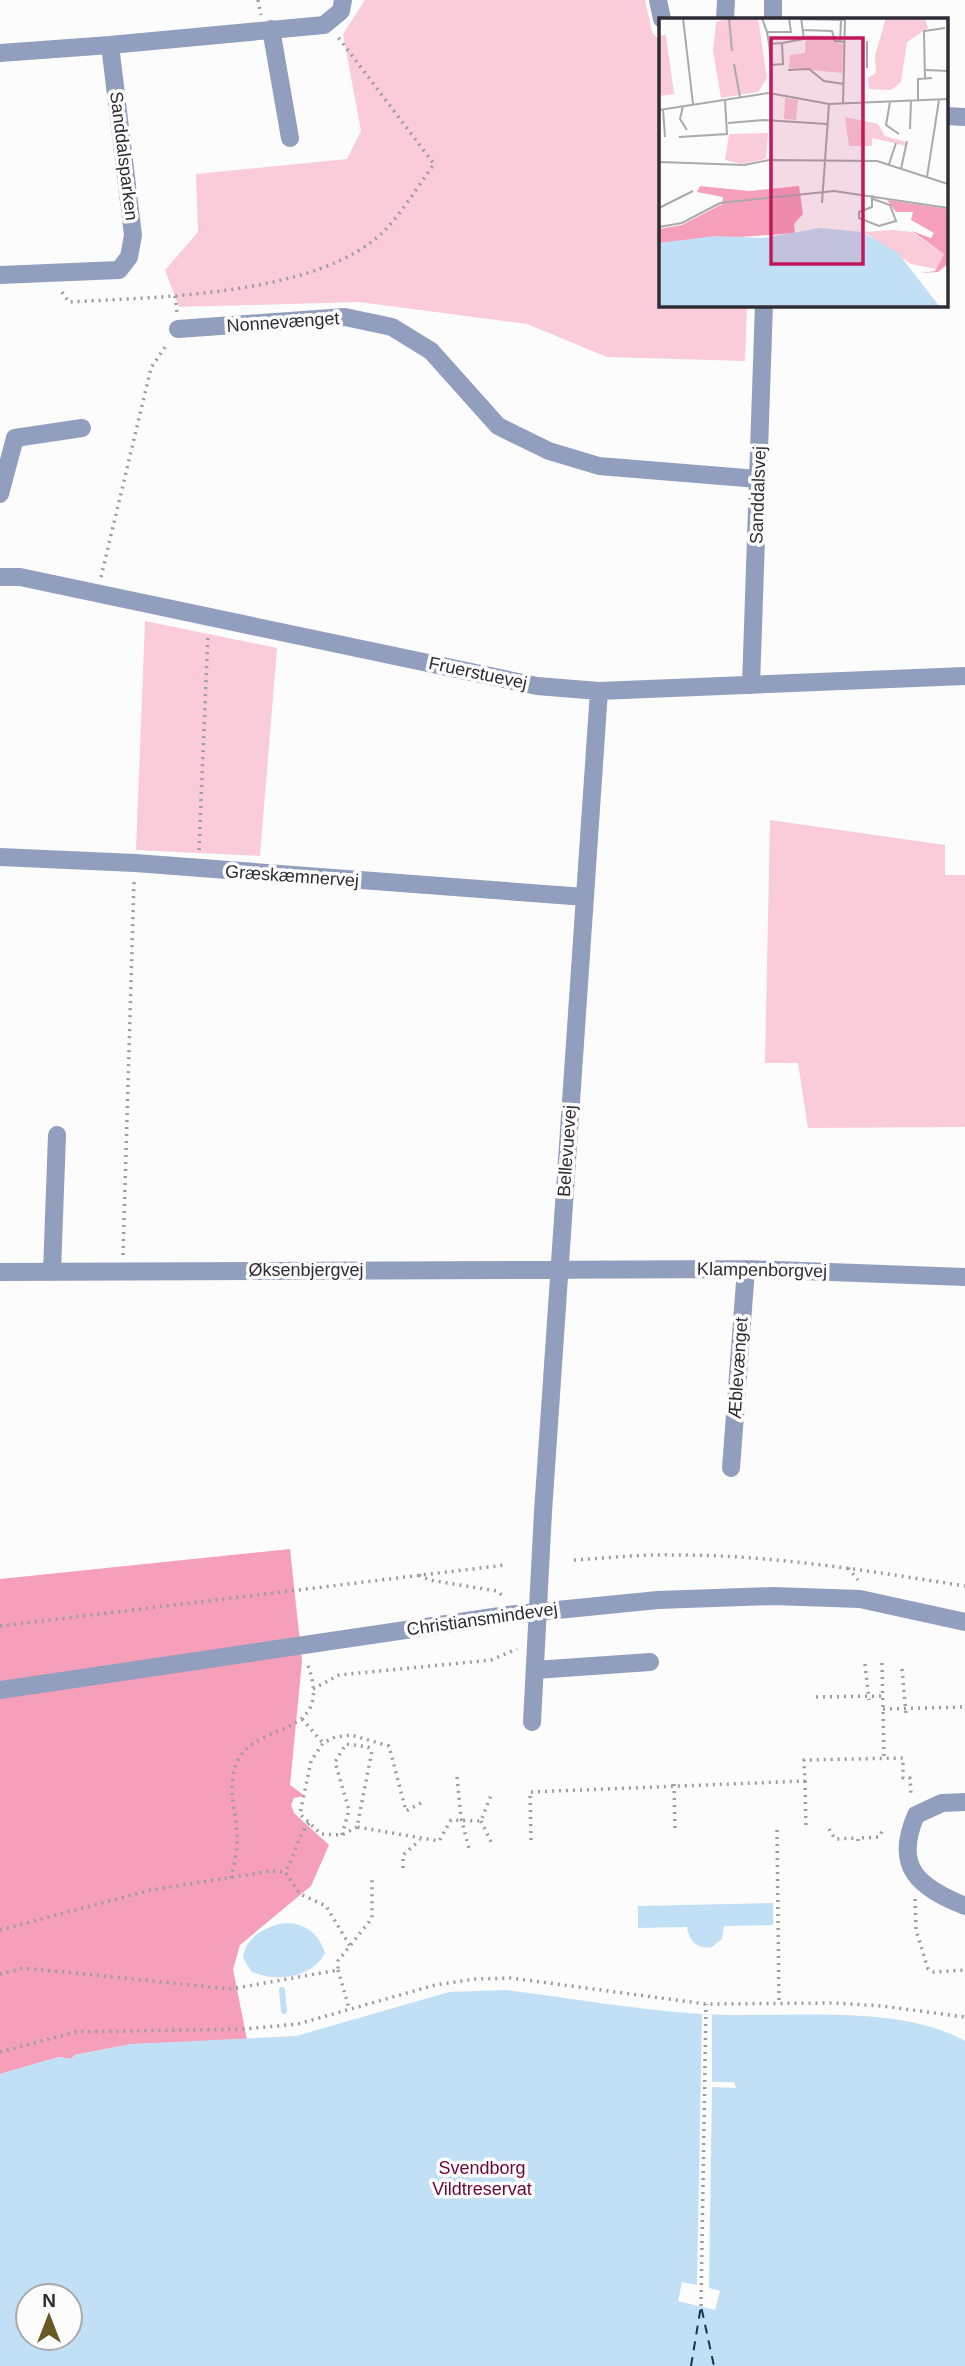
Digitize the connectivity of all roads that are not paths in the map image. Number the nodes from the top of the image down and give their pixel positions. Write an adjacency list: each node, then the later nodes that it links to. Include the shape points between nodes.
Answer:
1 (343, 0): 8 (street, via 341,11 324,25)
2 (658, 0): 5 (street)
3 (726, 0): 6 (street)
4 (773, 0): 7 (street)
5 (662, 18)
6 (725, 18)
7 (773, 18)
8 (271, 29): 9 (street); 11 (street)
9 (110, 45): 10 (street); 12 (street, Sanddalsparken, via 134,235 129,257 119,270)
10 (0, 53)
11 (290, 138)
12 (0, 275)
13 (764, 306): 16 (street, Sanddalsvej)
14 (178, 328): 16 (street, Nonnevænget, via 345,317 392,327 430,351 498,426 549,452 599,466)
15 (82, 428): 17 (street, via 15,438)
16 (758, 479): 20 (street, Sanddalsvej)
17 (0, 494)
18 (0, 577): 21 (street, Fruerstuevej, via 537,685)
19 (965, 676): 20 (street, Fruerstuevej)
20 (751, 685): 21 (street, Fruerstuevej)
21 (599, 691): 23 (street, Bellevuevej)
22 (0, 857): 23 (street, Græskæmnervej)
23 (585, 897): 25 (street, Bellevuevej)
24 (57, 1135): 28 (street)
25 (559, 1268): 26 (street, Klampenborgvej); 28 (street, Øksenbjergvej); 31 (street, Bellevuevej)
26 (746, 1269): 29 (street, Klampenborgvej); 30 (street, Æblevænget)
27 (0, 1272): 28 (street, Øksenbjergvej)
28 (52, 1272)
29 (965, 1277)
30 (731, 1468)
31 (537, 1611): 32 (street, Christiansmindevej, via 658,1600 809,1597 872,1601); 34 (street, Bellevuevej); 35 (street, Christiansmindevej)
32 (965, 1622)
33 (650, 1662): 34 (street)
34 (535, 1670): 36 (street, Bellevuevej)
35 (0, 1690)
36 (533, 1722)
37 (965, 1802): 38 (street, via 942,1803 916,1815 908,1842 910,1868 920,1883)
38 (965, 1906)

